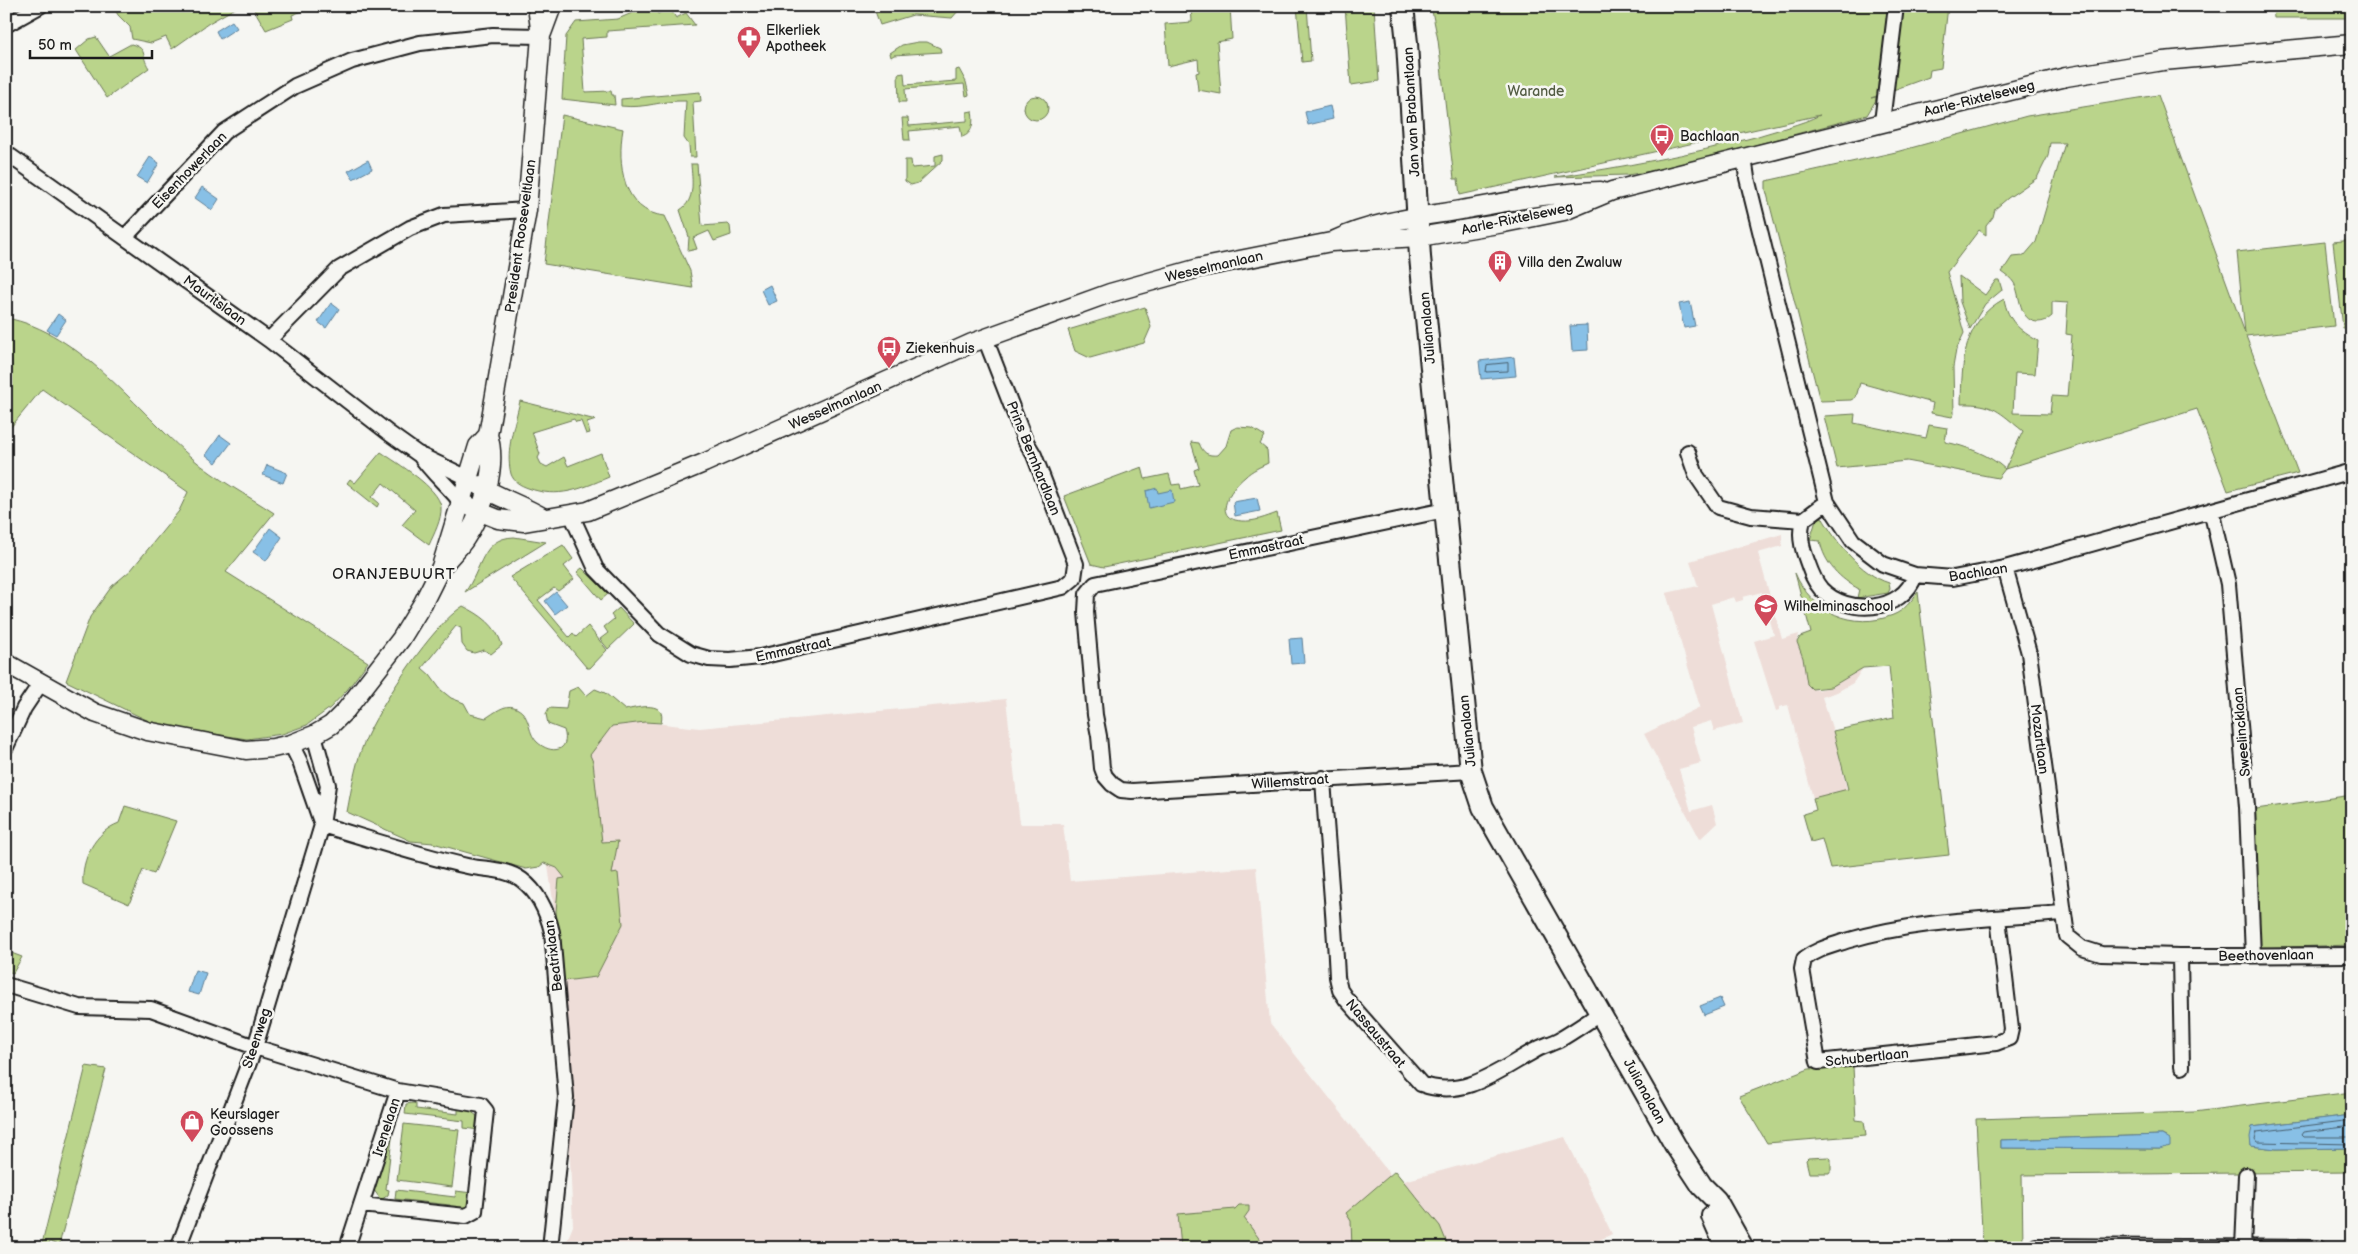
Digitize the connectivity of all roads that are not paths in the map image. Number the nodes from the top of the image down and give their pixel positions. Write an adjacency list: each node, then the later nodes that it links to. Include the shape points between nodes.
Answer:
1 (40, 6): 6 (street)
2 (537, 6): 7 (street, President Rooseveltlaan)
3 (552, 6): 7 (street, President Rooseveltlaan)
4 (1403, 6): 14 (main road, Jan van Brabantlaan)
5 (1896, 6): 9 (street)
6 (6, 25)
7 (541, 36): 13 (street, President Rooseveltlaan); 15 (street, Eisenhowerlaan, via 493,34 420,42 352,61 295,86 224,132)
8 (2352, 44): 9 (street, Aarle-Rixtelseweg, via 2164,61 2066,76)
9 (1882, 122): 11 (street, Aarle-Rixtelseweg)
10 (6, 153): 15 (street, Mauritslaan)
11 (1744, 157): 12 (street, Aarle-Rixtelseweg); 27 (street, Bachlaan)
12 (1612, 191): 14 (street, Aarle-Rixtelseweg, via 1569,192); 16 (street, Aarle-Rixtelseweg, via 1564,211)
13 (527, 210): 19 (street, via 444,215 410,228 340,269); 20 (street, President Rooseveltlaan)
14 (1418, 217): 16 (main road, Julianalaan); 17 (street, Wesselmanlaan, via 1358,229)
15 (126, 236): 19 (street, Mauritslaan)
16 (1419, 237): 17 (street, Wesselmanlaan); 28 (main road, Julianalaan)
17 (1330, 242): 18 (street, Wesselmanlaan, via 1199,268 1110,293)
18 (985, 338): 31 (street, Wesselmanlaan, via 704,463 588,511); 37 (street, Prins Bernhardlaan, via 1076,564)
19 (269, 340): 22 (street, Mauritslaan)
20 (488, 435): 24 (street, President Rooseveltlaan, via 478,446); 25 (street, President Rooseveltlaan, via 492,446)
21 (1688, 452): 33 (street, via 1696,475 1718,507 1751,516)
22 (418, 454): 24 (street, Mauritslaan); 26 (street, Mauritslaan)
23 (2352, 471): 29 (street, Bachlaan)
24 (468, 478): 25 (street); 26 (street, President Rooseveltlaan)
25 (487, 491): 30 (street, President Rooseveltlaan); 32 (street)
26 (460, 501): 30 (street, Wesselmanlaan); 34 (street, President Rooseveltlaan)
27 (1827, 502): 33 (street); 36 (street, Bachlaan, via 1853,541 1883,564)
28 (1445, 510): 43 (main road, Julianalaan); 45 (street, Emmastraat, via 1104,581 1090,588 1086,612 1095,715 1102,768)
29 (2211, 510): 35 (street, Bachlaan); 51 (street, Sweelincklaan, via 2228,584 2247,806)
30 (478, 512): 32 (street, Wesselmanlaan, via 498,519 524,522); 34 (street, President Rooseveltlaan, via 465,539)
31 (571, 514): 32 (street, Wesselmanlaan); 37 (street, Emmastraat, via 600,573 659,634 691,654 710,659 760,657 1063,587)
32 (544, 518)
33 (1803, 520): 36 (street, via 1801,538 1811,573 1822,590 1834,599 1862,607 1886,604 1908,591)
34 (441, 567): 40 (street, President Rooseveltlaan, via 424,603 401,639 346,710 331,725)
35 (2005, 568): 36 (street, Bachlaan, via 1953,578); 47 (street, Mozartlaan, via 2029,653)
36 (1915, 575)
37 (1074, 578)
38 (6, 663): 39 (street, President Rooseveltlaan)
39 (40, 684): 41 (street, President Rooseveltlaan, via 94,713 147,732 246,750); 42 (street, via 24,708)
40 (314, 735): 41 (street, President Rooseveltlaan); 46 (street, Steenweg, via 328,785)
41 (291, 744): 46 (street)
42 (6, 747)
43 (1471, 771): 44 (street, Willemstraat); 53 (main road, Julianalaan, via 1482,807)
44 (1323, 778): 45 (street, Willemstraat, via 1132,791 1121,790); 53 (street, Nassaustraat, via 1340,990 1421,1084 1443,1089 1477,1083 1559,1040)
45 (1112, 784)
46 (322, 825): 54 (street, Steenweg); 63 (street, Beatrixlaan, via 467,866 508,872 521,879 538,896 548,913 566,1097)
47 (2062, 913): 48 (street, Schubertlaan); 50 (street, Beethovenlaan, via 2067,936 2082,948 2101,954)
48 (1998, 918): 48 (street, Schubertlaan, via 2011,1029 2009,1038 1996,1043 1818,1062 1802,969 1804,959 1814,951 1886,930)
49 (2352, 955): 51 (street, Beethovenlaan)
50 (2180, 956): 51 (street, Beethovenlaan); 55 (street)
51 (2253, 956)
52 (6, 985): 54 (street, Irenelaan, via 79,1007 151,1009)
53 (1601, 1013): 58 (main road, Julianalaan, via 1675,1145)
54 (255, 1047): 56 (street, Irenelaan); 61 (street, Steenweg)
55 (2182, 1067)
56 (398, 1091): 59 (street, Irenelaan); 59 (street, via 481,1106 486,1112 475,1211 466,1216)
57 (2246, 1175): 60 (street)
58 (1702, 1186): 64 (main road, Julianalaan, via 1706,1204); 65 (main road, Julianalaan, via 1716,1200)
59 (361, 1205): 62 (street, Irenelaan)
60 (2243, 1247): 66 (street); 67 (street)
61 (178, 1248)
62 (348, 1248)
63 (550, 1248)
64 (1726, 1248)
65 (1743, 1248)
66 (2036, 1248)
67 (2319, 1248)

